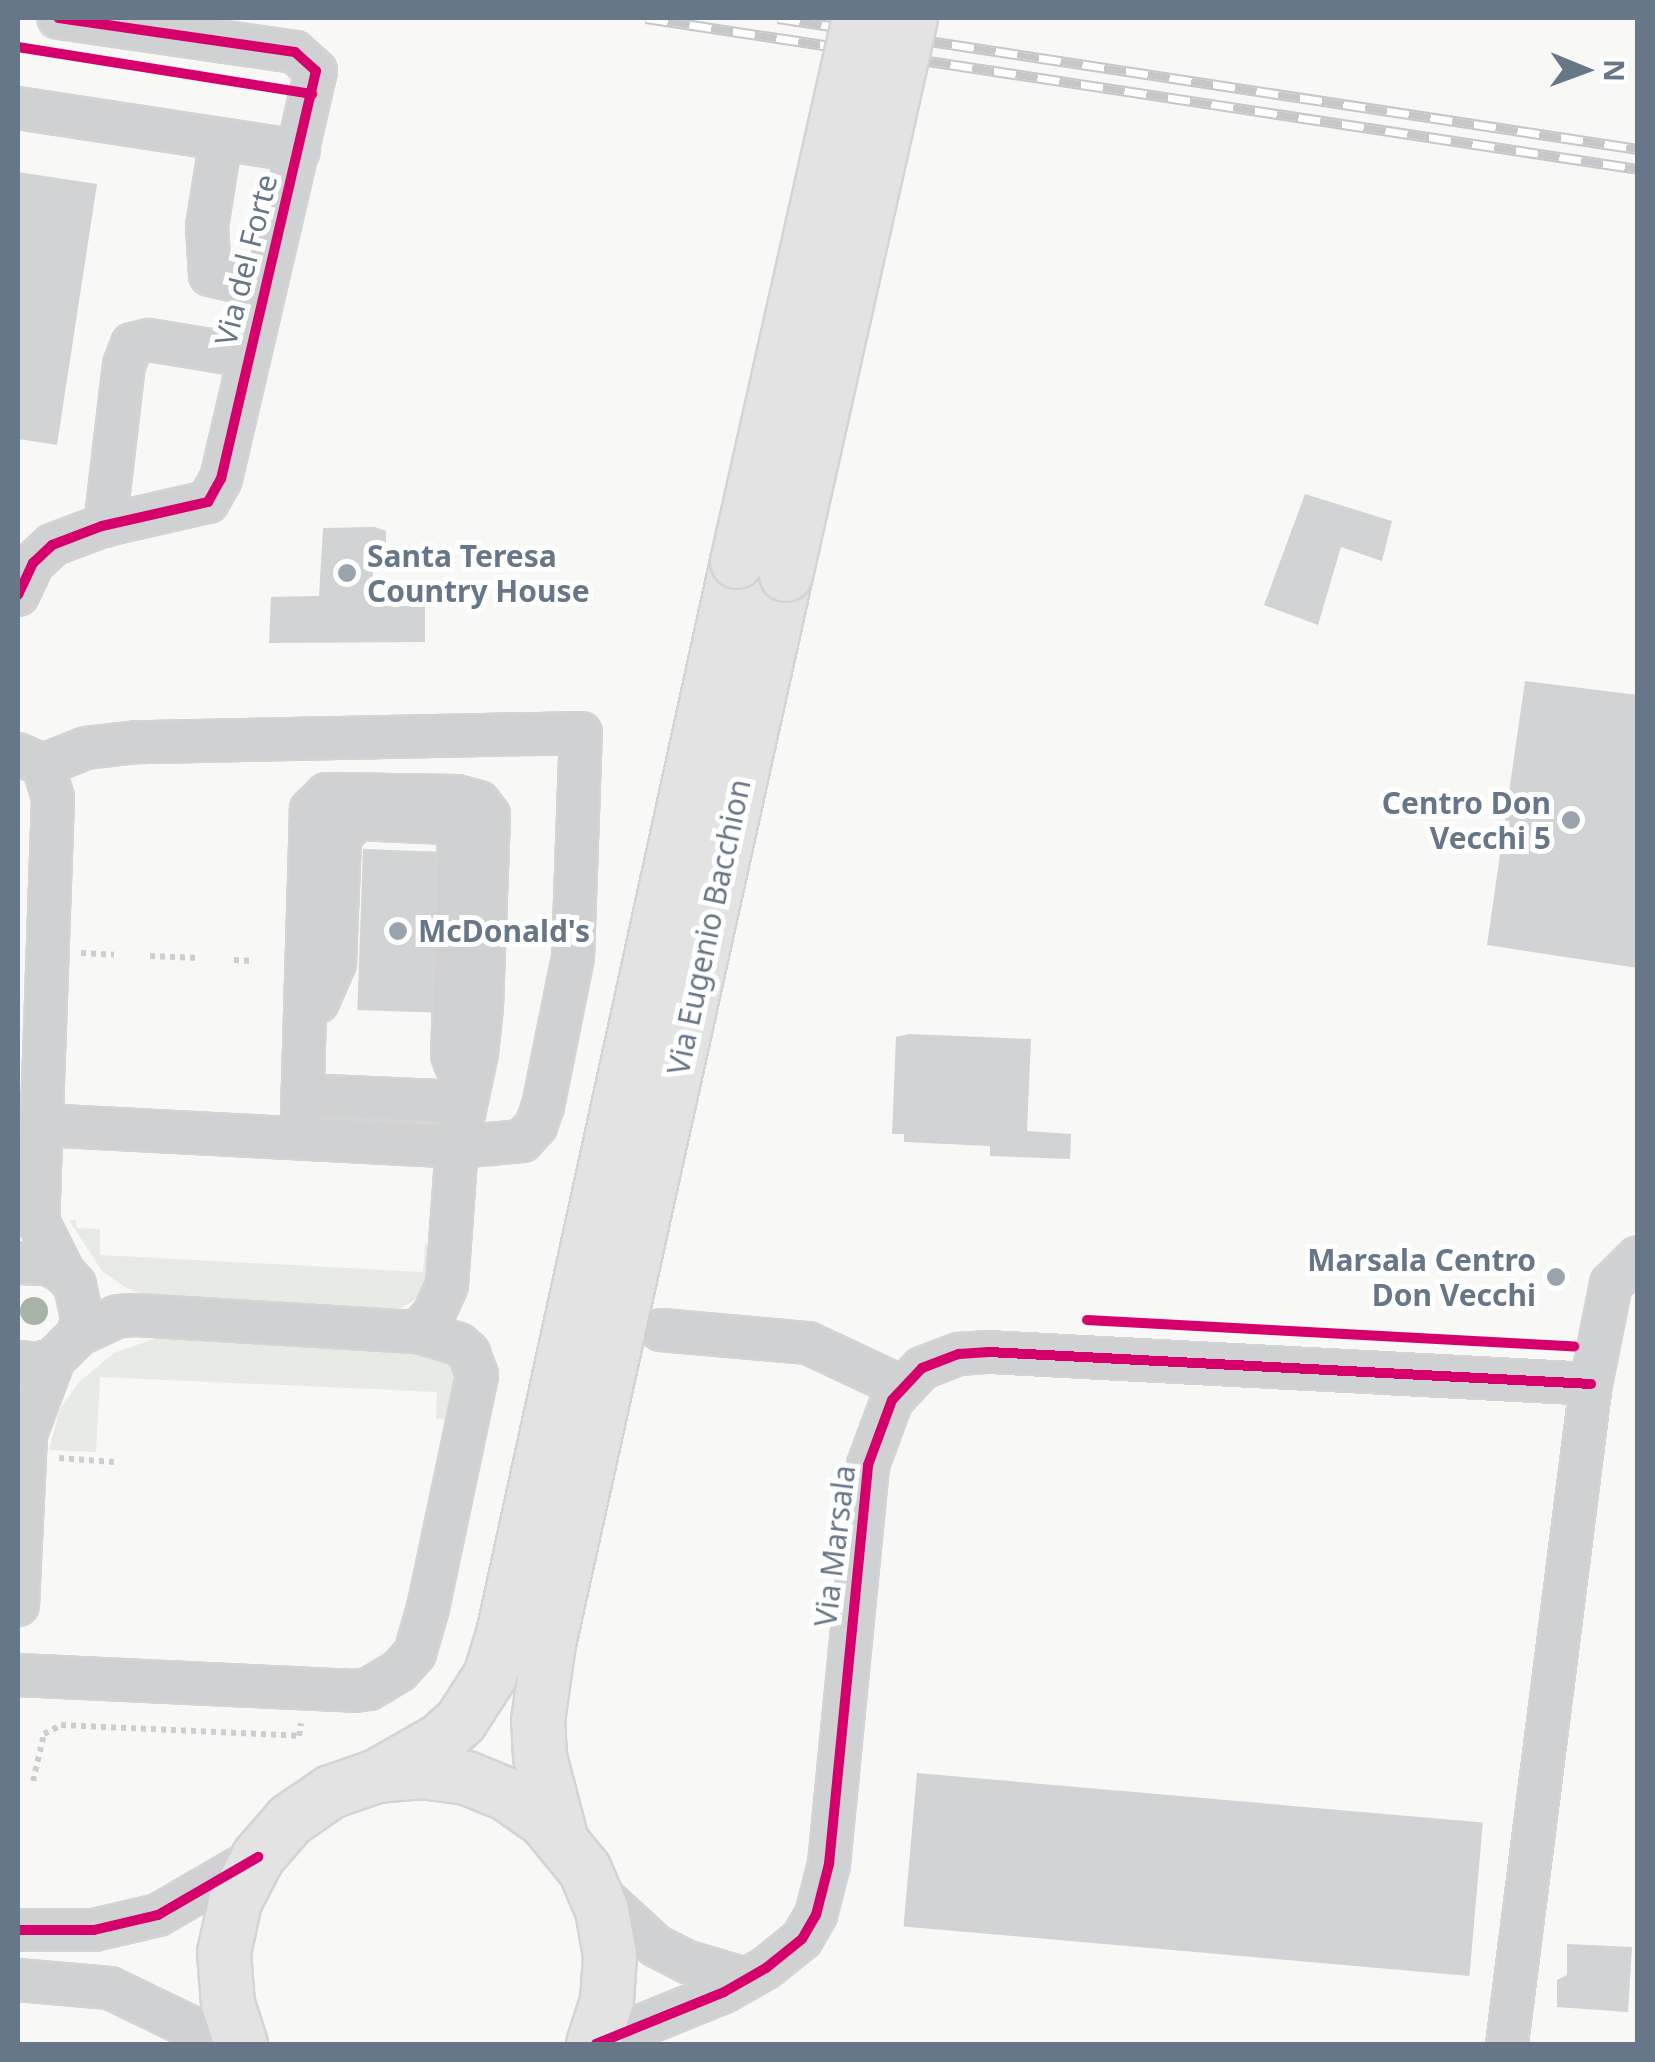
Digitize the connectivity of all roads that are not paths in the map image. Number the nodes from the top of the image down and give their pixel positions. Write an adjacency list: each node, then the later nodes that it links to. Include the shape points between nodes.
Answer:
1 (58, 18): 6 (street, Via del Forte, via 294,52 316,72)
2 (859, 18): 10 (main road, Via Eugenio Bacchion, bridge)
3 (911, 18): 10 (main road, Via Eugenio Bacchion, bridge)
4 (18, 108): 5 (street)
5 (221, 139): 6 (street); 7 (street, via 207,226 210,274)
6 (300, 151): 7 (street, Via del Forte)
7 (265, 288): 8 (street, Via del Forte)
8 (247, 356): 9 (street, Via del Forte, via 221,479 208,502); 9 (street, via 148,340 132,344)
9 (105, 526): 11 (street, Via del Forte, via 52,545 33,563)
10 (761, 569): 35 (main road, Via Eugenio Bacchion, via 497,1655 461,1720); 36 (main road, Via Eugenio Bacchion, via 549,1644 540,1757)
11 (18, 595)
12 (266, 739): 13 (street, via 103,746); 14 (street, via 304,764); 20 (street, via 581,733 573,957 543,1106 522,1140)
13 (30, 759): 18 (street, via 53,798)
14 (326, 794): 15 (street, via 311,810); 17 (street, via 457,796 479,802 489,815 482,1007)
15 (306, 1032): 16 (street); 17 (street, via 335,963 340,837 356,819 447,823 459,836 452,1055)
16 (303, 1096): 17 (street); 19 (street)
17 (467, 1097): 20 (street)
18 (41, 1126): 19 (street); 21 (street)
19 (302, 1138): 20 (street)
20 (457, 1146): 26 (street, via 447,1285)
21 (38, 1221): 23 (street); 24 (street)
22 (1638, 1257): 29 (street, via 1611,1284)
23 (18, 1260): 24 (street)
24 (64, 1272): 27 (street, via 82,1302)
25 (661, 1330): 28 (street, via 786,1338)
26 (418, 1332): 27 (street, via 118,1316); 34 (street, via 459,1344 477,1375 428,1608 415,1653 400,1672 355,1691)
27 (50, 1352): 32 (street)
28 (832, 1353): 30 (street); 31 (street, Via Marsala)
29 (1591, 1384): 30 (street, Via Marsala, via 989,1352 938,1361); 45 (street)
30 (902, 1387): 31 (street, Via Marsala)
31 (876, 1437): 40 (street, Via Marsala, via 859,1527 824,1890 802,1939)
32 (30, 1439): 33 (street)
33 (18, 1605)
34 (18, 1675)
35 (377, 1776): 36 (main road, via 445,1774 488,1786); 37 (main road, via 310,1804)
36 (561, 1836): 38 (main road)
37 (258, 1856): 39 (street, via 158,1915 94,1930); 43 (main road, via 235,1902 224,1952 228,2004)
38 (594, 1888): 40 (street, via 656,1946); 44 (main road, via 610,1956)
39 (19, 1928)
40 (746, 1979): 44 (street, Via Marsala)
41 (18, 1980): 42 (street, via 110,1988)
42 (226, 2044)
43 (241, 2044)
44 (594, 2044)
45 (1507, 2044)

